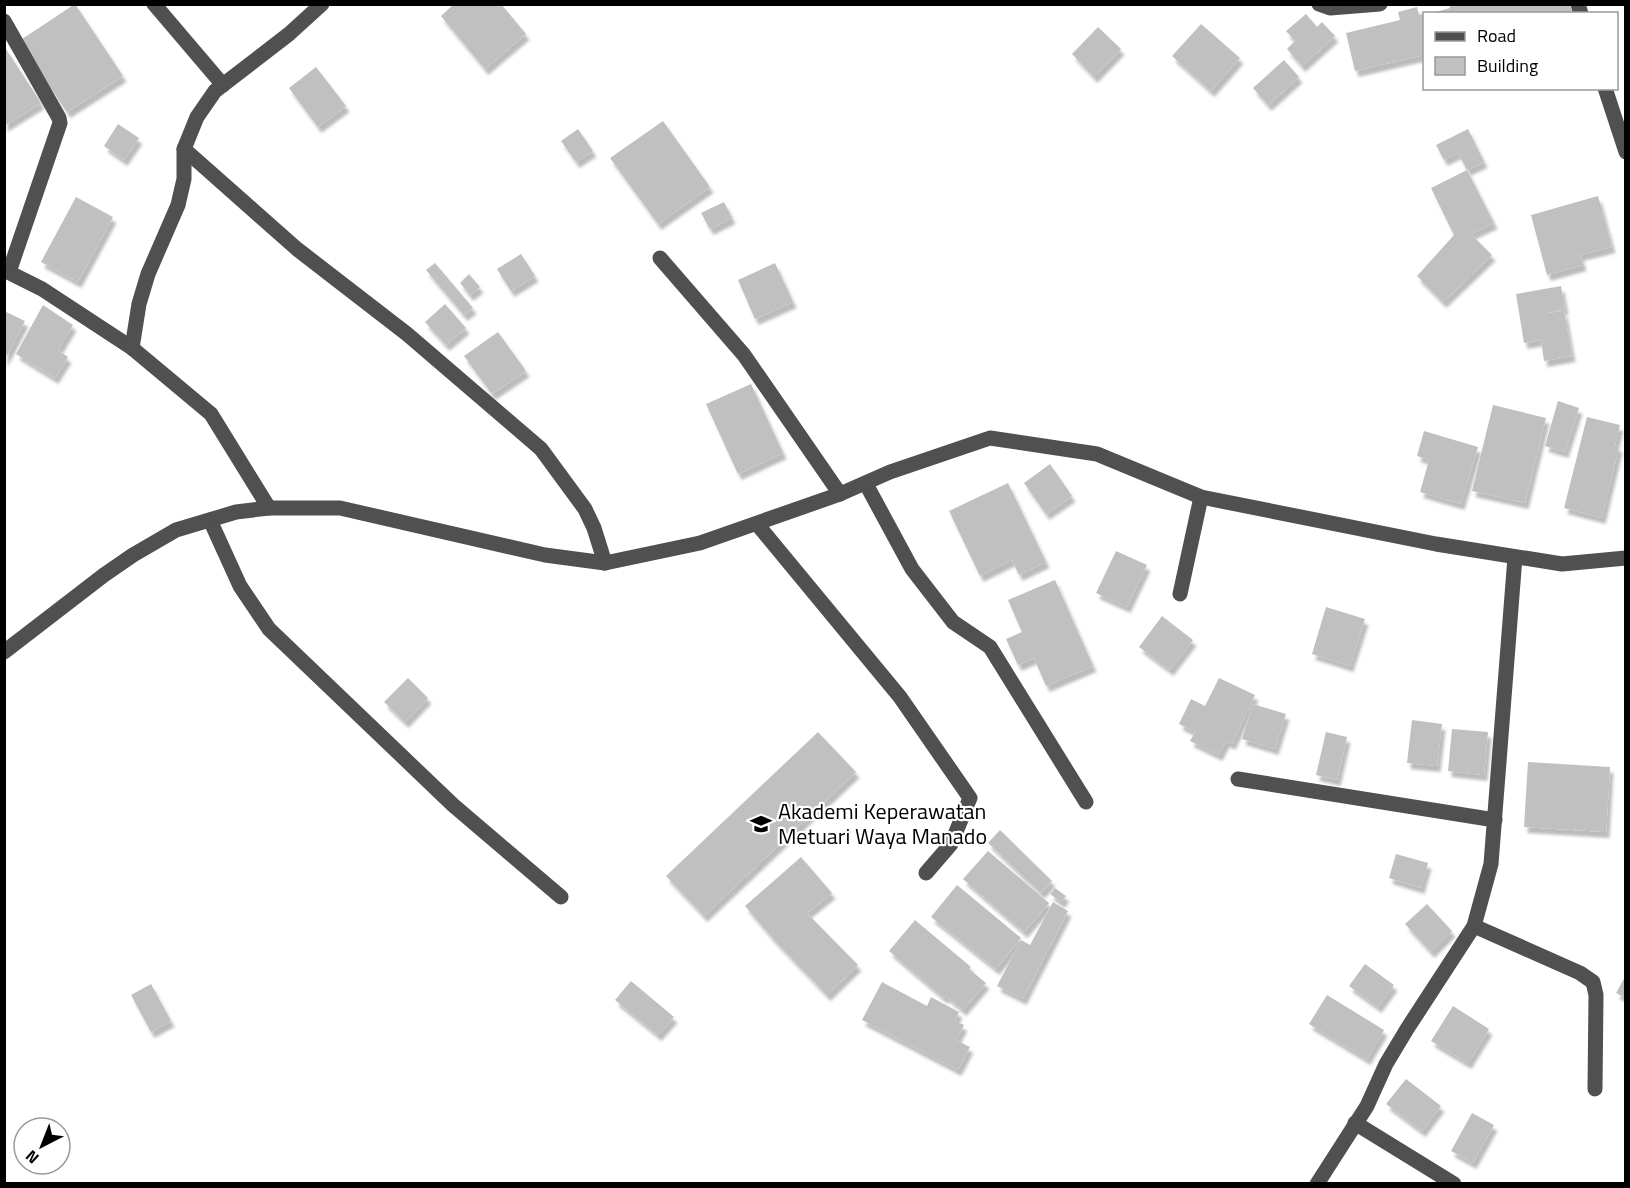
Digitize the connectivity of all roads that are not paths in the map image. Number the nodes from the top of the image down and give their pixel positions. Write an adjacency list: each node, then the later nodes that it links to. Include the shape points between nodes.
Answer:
1 (154, 4): 6 (street)
2 (321, 4): 6 (street)
3 (1319, 4): 4 (street, via 1330,8)
4 (1380, 4)
5 (4, 21): 11 (street, via 60,123)
6 (223, 85): 8 (street, via 197,117)
7 (1606, 90): 9 (street)
8 (184, 149): 12 (street, via 184,179 178,205 148,274); 21 (street, via 297,249 407,334 541,449 585,509)
9 (1626, 152)
10 (660, 258): 14 (street, via 744,355)
11 (7, 271): 12 (street, via 42,289)
12 (132, 348): 16 (street, via 212,414)
13 (866, 484): 14 (street); 15 (street, via 990,438 1097,454); 25 (street, via 912,569 953,622 990,647)
14 (840, 495): 18 (street)
15 (1201, 497): 19 (street); 22 (street)
16 (269, 508): 17 (street); 21 (street, via 340,508 545,555)
17 (210, 520): 23 (street, via 176,530 133,555); 28 (street, via 240,586 269,629 453,805)
18 (757, 524): 21 (street, via 700,543); 27 (street, via 900,698 970,798 951,844)
19 (1515, 557): 20 (street, via 1562,564); 26 (street)
20 (1626, 558)
21 (605, 563)
22 (1180, 594)
23 (4, 652)
24 (1238, 779): 26 (street)
25 (1086, 802)
26 (1495, 820): 29 (street, via 1491,864)
27 (926, 873)
28 (561, 897)
29 (1474, 926): 30 (street, via 1593,982); 31 (street, via 1407,1029)
30 (1594, 1089)
31 (1355, 1123): 32 (street); 33 (street)
32 (1317, 1184)
33 (1454, 1184)

